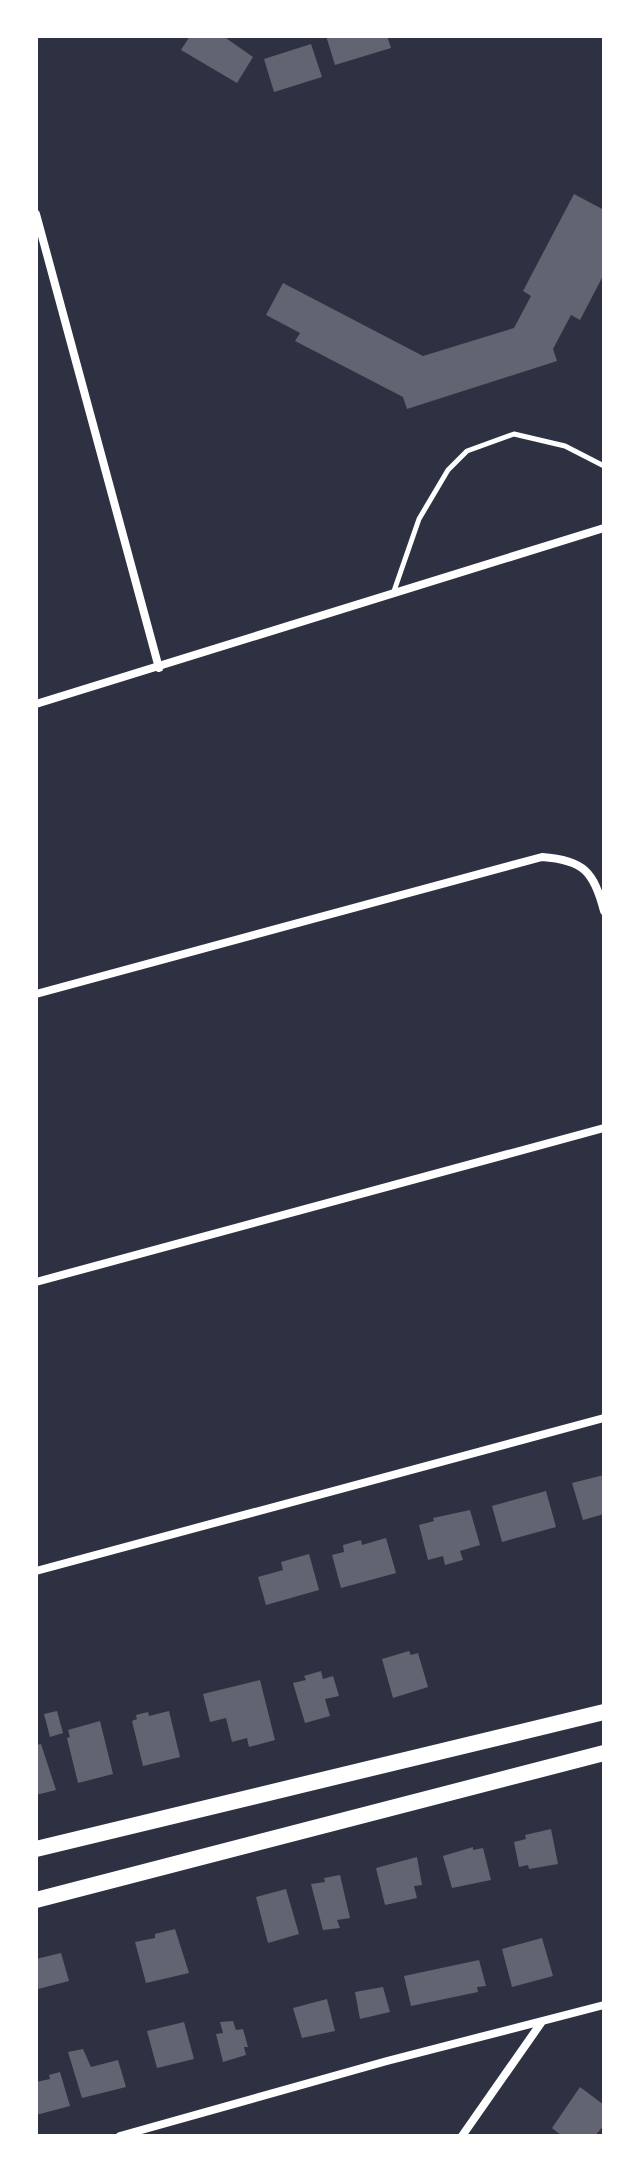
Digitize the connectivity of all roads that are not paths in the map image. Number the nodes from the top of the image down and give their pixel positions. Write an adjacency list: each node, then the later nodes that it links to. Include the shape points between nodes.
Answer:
1 (36, 214): 5 (street)
2 (604, 466): 4 (lane, via 565,446 514,434 467,451 448,470 419,519)
3 (604, 528): 4 (street)
4 (394, 593): 5 (street)
5 (159, 668): 6 (street)
6 (36, 704)
7 (604, 911): 8 (street, via 596,883 581,866 542,857)
8 (36, 994)
9 (604, 1128): 10 (street)
10 (36, 1282)
11 (604, 1418): 12 (street)
12 (36, 1571)
13 (604, 1712): 15 (main road)
14 (604, 1753): 16 (main road)
15 (36, 1849)
16 (36, 1900)
17 (604, 2005): 18 (street)
18 (541, 2023): 19 (street); 20 (street)
19 (120, 2136)
20 (462, 2136)

